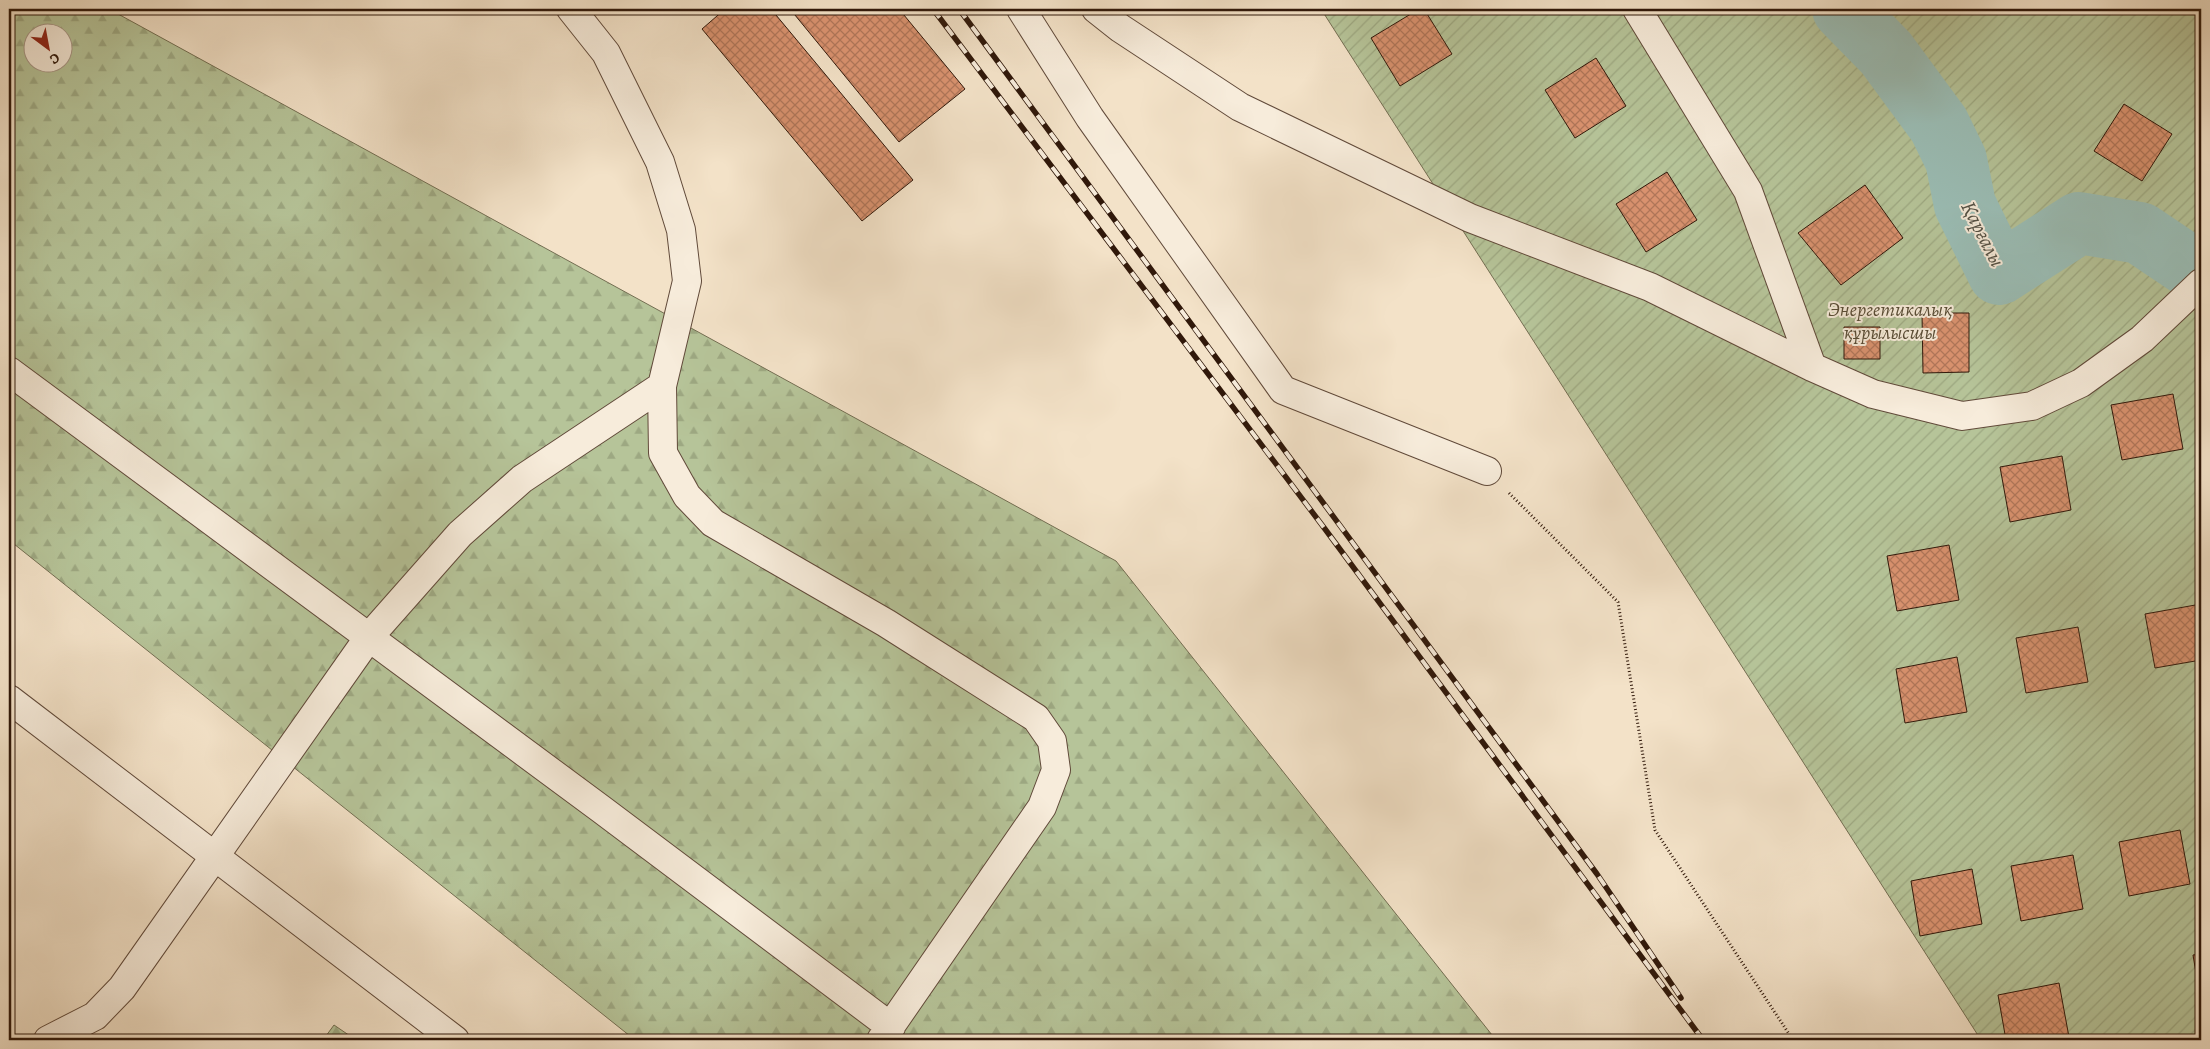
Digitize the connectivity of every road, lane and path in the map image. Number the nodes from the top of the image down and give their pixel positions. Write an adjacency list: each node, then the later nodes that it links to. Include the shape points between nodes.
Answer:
1 (571, 9): 8 (street, via 606,53 660,162 681,230 687,281)
2 (1021, 9): 9 (street, via 1090,118 1284,390)
3 (1096, 9): 6 (street, via 1240,107 1470,218 1650,286)
4 (1638, 9): 6 (street, via 1748,191)
5 (2194, 290): 6 (street, via 2142,339 2081,383 2032,406 1962,416 1874,394)
6 (1812, 367)
7 (9, 371): 10 (street)
8 (662, 386): 10 (street, via 522,479 460,534); 13 (street, via 663,452 686,496 713,523 886,623 1036,718 1052,741 1056,770 1042,807)
9 (1487, 471): 16 (path, via 1618,602 1655,830)
10 (370, 637): 12 (street); 13 (street)
11 (9, 699): 12 (street)
12 (216, 857): 14 (street, via 122,988 94,1016); 15 (street)
13 (886, 1033)
14 (48, 1040)
15 (454, 1040)
16 (1793, 1040)

